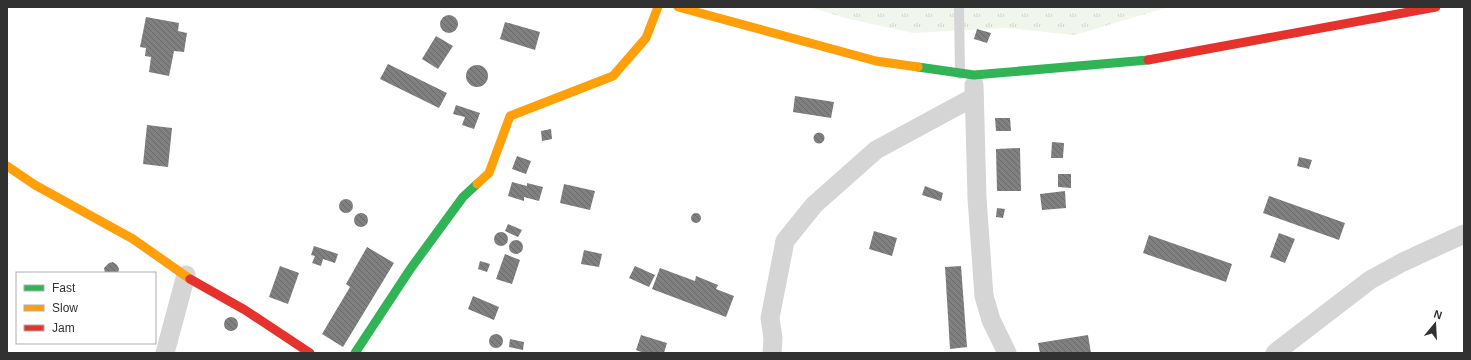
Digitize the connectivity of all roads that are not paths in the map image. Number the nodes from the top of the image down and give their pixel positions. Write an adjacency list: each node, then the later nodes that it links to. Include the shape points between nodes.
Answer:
1 (658, 7): 12 (street, via 646,38 612,76 510,116 489,172 459,203 411,268)
2 (678, 7): 5 (street, via 876,61)
3 (959, 7): 5 (lane)
4 (1436, 7): 5 (street, via 1141,61)
5 (967, 74): 6 (street)
6 (974, 97): 13 (street, via 876,150 814,205 785,241 770,318); 14 (street, via 977,198 984,296 991,320)
7 (7, 166): 9 (street, via 35,185 133,239)
8 (1464, 234): 15 (street, via 1370,280)
9 (186, 275): 10 (street); 11 (street)
10 (165, 353)
11 (310, 353)
12 (355, 353)
13 (772, 353)
14 (1007, 353)
15 (1276, 353)

